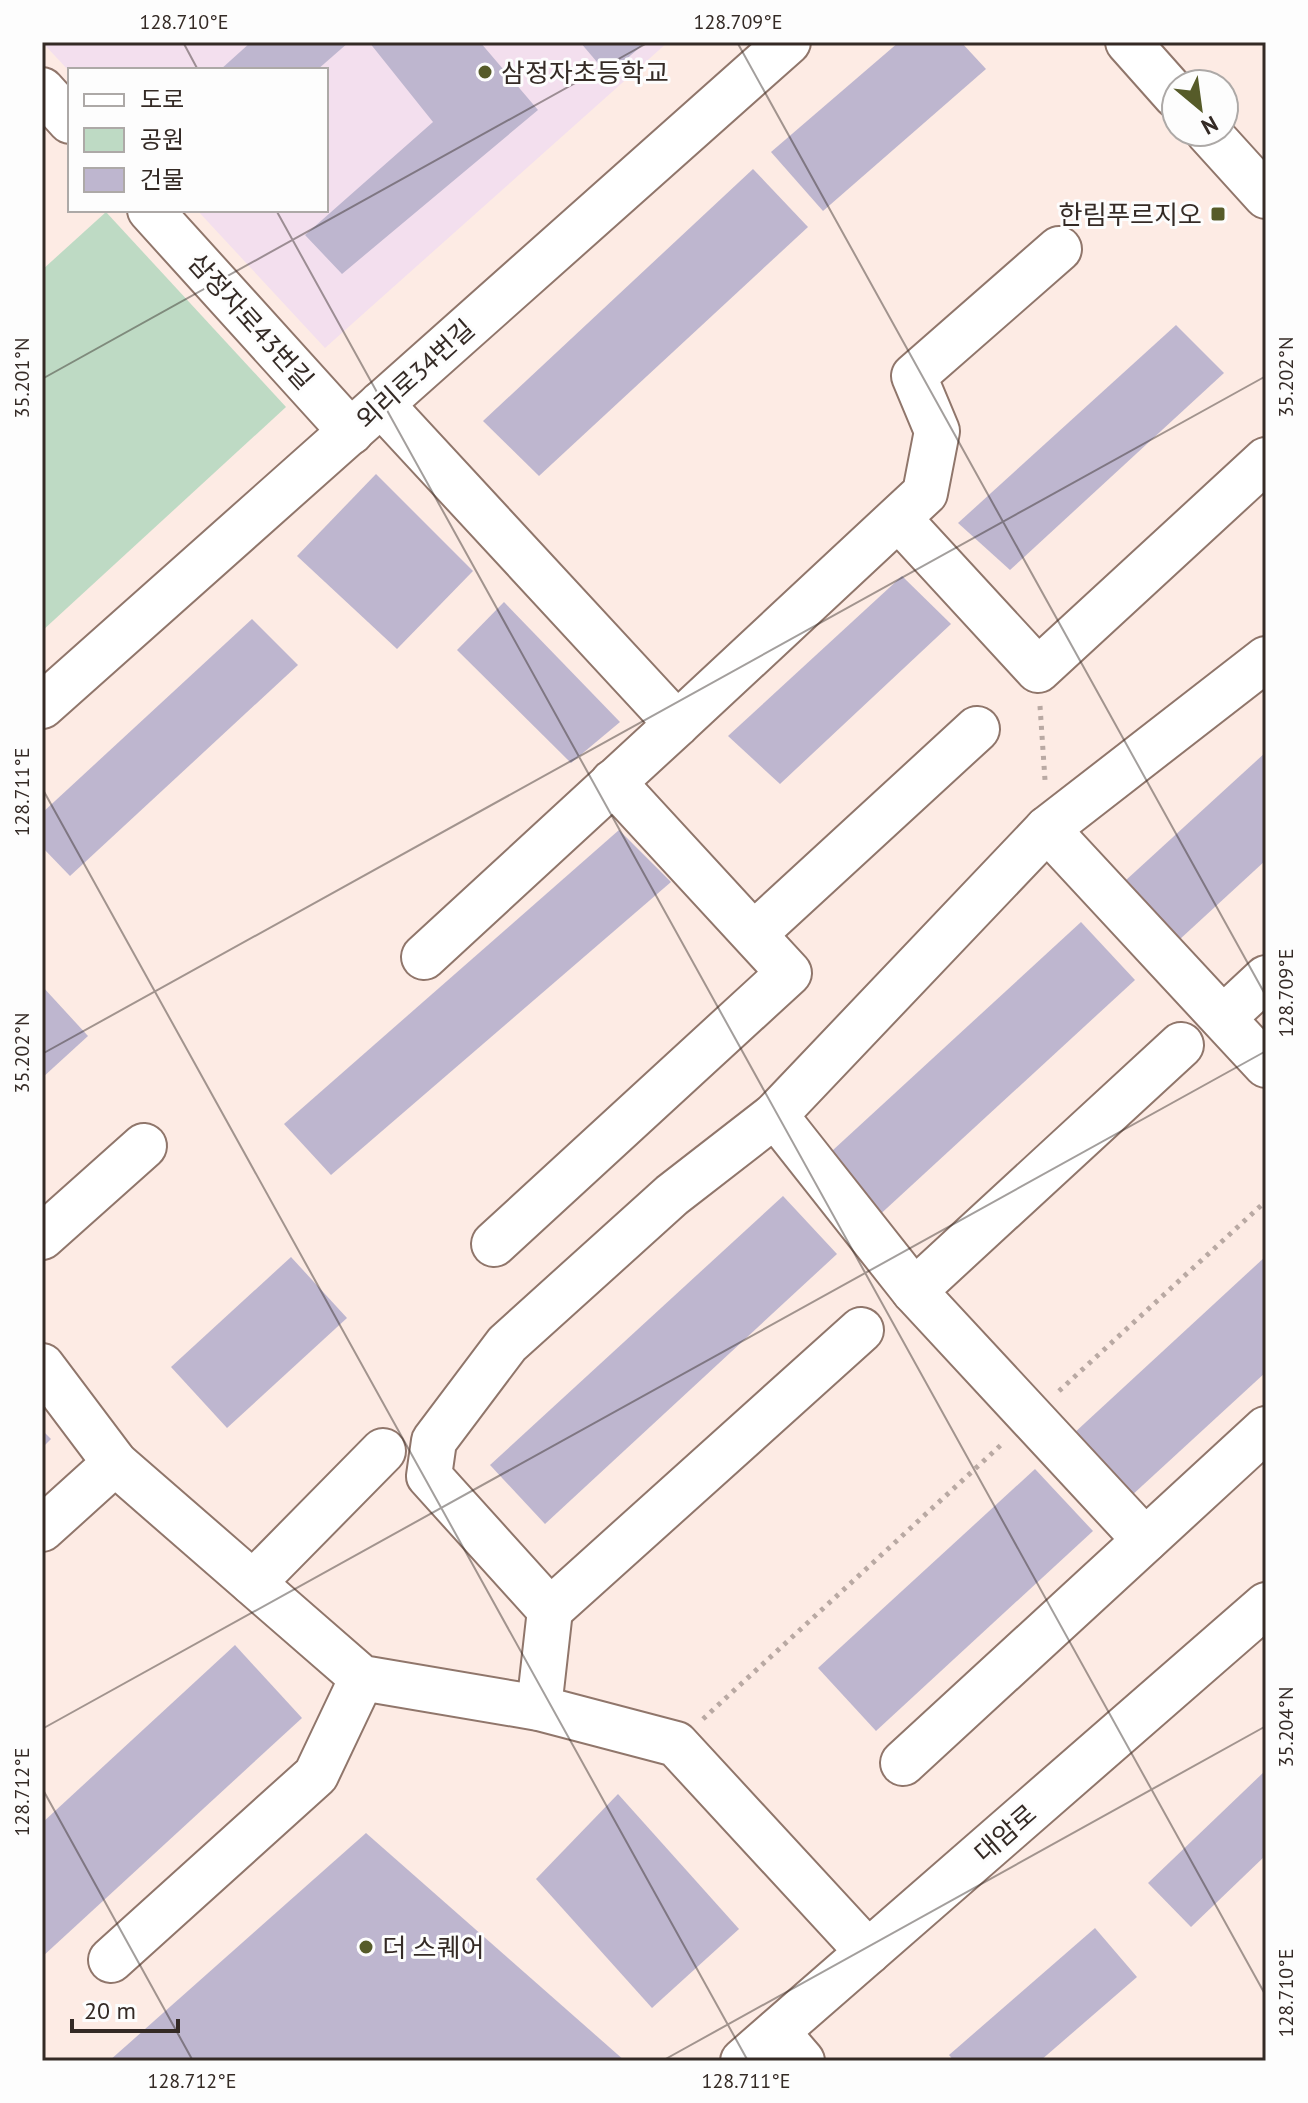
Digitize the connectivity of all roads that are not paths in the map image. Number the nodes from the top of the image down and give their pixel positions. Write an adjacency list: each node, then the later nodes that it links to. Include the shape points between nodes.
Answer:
1 (788, 42): 10 (street, 외리로34번길)
2 (1128, 42): 3 (street)
3 (1160, 78)
4 (42, 90): 5 (street)
5 (68, 119)
6 (1222, 148): 7 (street)
7 (1266, 196)
8 (152, 212): 10 (street, 삼정자로43번길)
9 (1059, 249): 12 (street, via 914,376 937,431 925,493)
10 (366, 418): 14 (street, 외리로34번길); 15 (street, 삼정자로43번길)
11 (1266, 460): 12 (street, via 1038,670)
12 (899, 519): 15 (street)
13 (1266, 659): 18 (street)
14 (42, 706)
15 (677, 724): 17 (street)
16 (977, 729): 19 (street)
17 (613, 782): 19 (street); 20 (street)
18 (1047, 829): 22 (street); 25 (street)
19 (754, 934): 28 (street, via 789,973)
20 (424, 957)
21 (1266, 978): 22 (street)
22 (1223, 1018): 24 (street)
23 (1181, 1045): 29 (street)
24 (1266, 1065)
25 (775, 1115): 29 (street); 39 (street, via 672,1195 507,1344 434,1441 429,1476)
26 (144, 1146): 27 (street)
27 (42, 1237)
28 (494, 1244)
29 (914, 1291): 36 (street)
30 (861, 1330): 39 (street)
31 (42, 1366): 34 (street)
32 (1266, 1429): 36 (street)
33 (383, 1451): 37 (street)
34 (115, 1463): 35 (street); 37 (street)
35 (42, 1529)
36 (1145, 1540): 42 (street)
37 (253, 1583): 40 (street)
38 (1266, 1605): 43 (street, 대암로)
39 (550, 1610): 41 (street)
40 (362, 1678): 41 (street); 44 (street, via 316,1775)
41 (539, 1708): 43 (street, via 676,1744)
42 (903, 1763)
43 (868, 1952): 45 (street, 대암로)
44 (111, 1960)
45 (790, 2046): 46 (street, 대암로)
46 (743, 2061)

